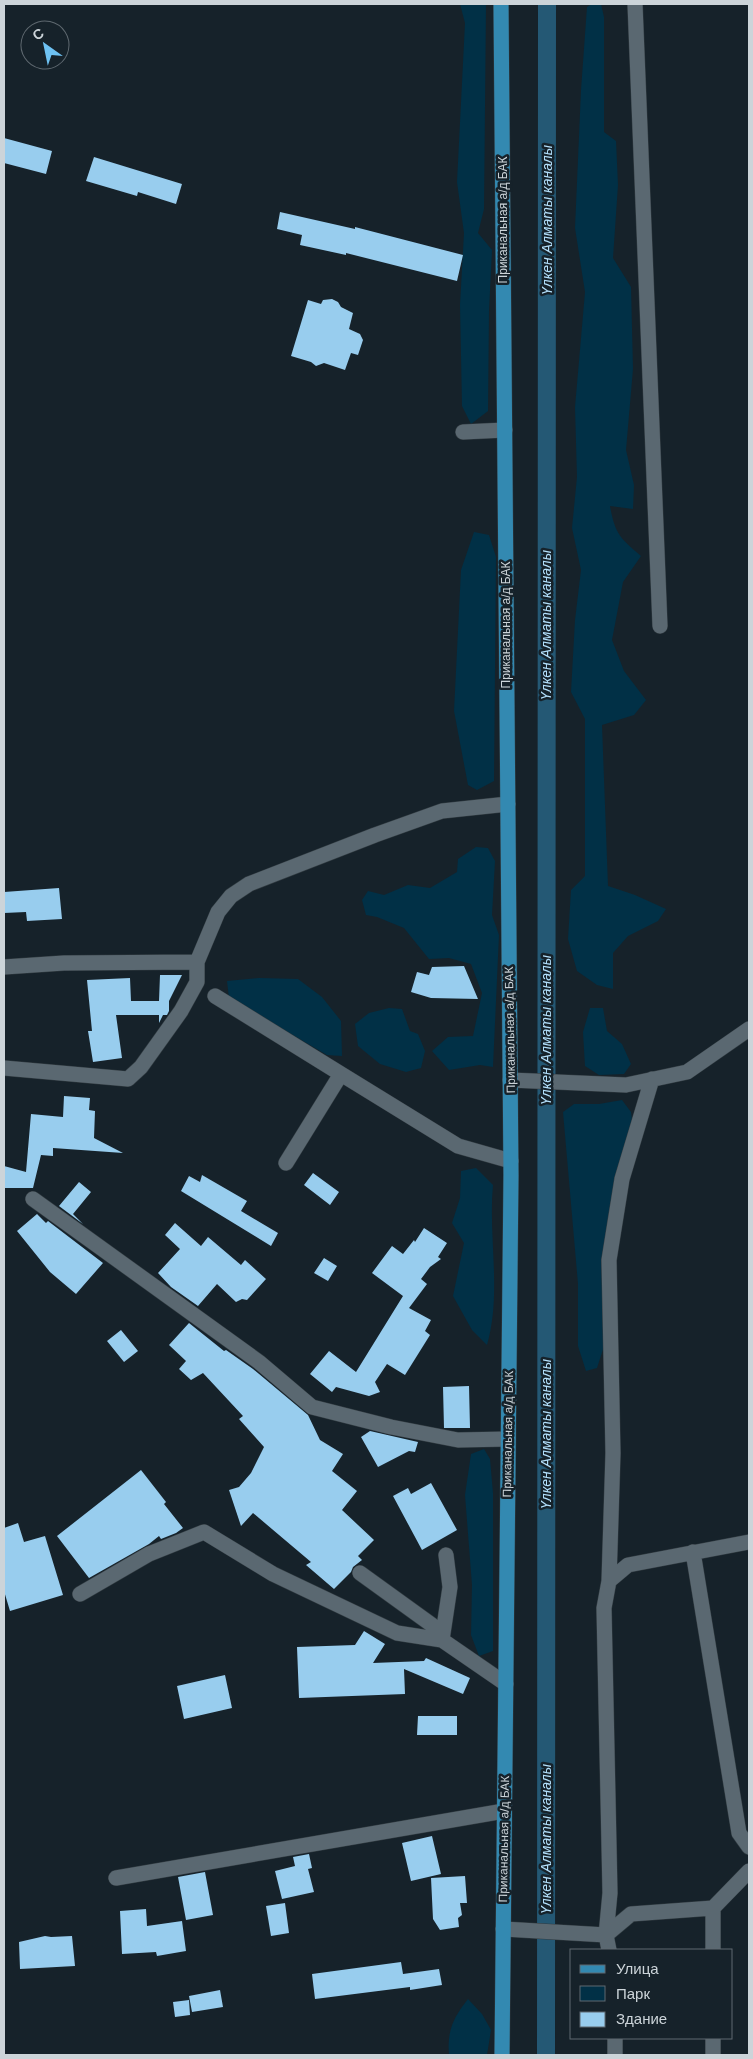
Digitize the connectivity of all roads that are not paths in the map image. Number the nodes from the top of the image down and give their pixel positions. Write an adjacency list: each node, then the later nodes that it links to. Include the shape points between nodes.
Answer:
1 (501, 4): 3 (main road, Приканальная а/д БАК)
2 (635, 4): 5 (street)
3 (505, 430): 4 (street); 6 (main road, Приканальная а/д БАК)
4 (464, 432)
5 (660, 626)
6 (508, 804): 7 (street, via 442,811 250,884 231,896 218,912); 14 (main road, Приканальная а/д БАК)
7 (197, 962): 8 (street); 11 (street, via 197,982 181,1011 141,1067 128,1079)
8 (4, 967)
9 (215, 996): 12 (street)
10 (749, 1028): 13 (street, via 687,1072)
11 (4, 1068)
12 (340, 1074): 15 (street, via 458,1146); 16 (street)
13 (652, 1079): 14 (street, via 626,1085); 23 (street, via 622,1178 609,1260 612,1453)
14 (511, 1080): 15 (main road, Приканальная а/д БАК)
15 (511, 1161): 18 (main road, Приканальная а/д БАК)
16 (286, 1164)
17 (33, 1199): 18 (street, via 260,1362 312,1407 458,1440)
18 (508, 1439): 26 (main road, Приканальная а/д БАК)
19 (749, 1542): 20 (street)
20 (693, 1552): 23 (street, via 628,1565); 28 (street, via 739,1833)
21 (446, 1555): 25 (street, via 450,1586)
22 (360, 1573): 25 (street, via 432,1625)
23 (609, 1581): 33 (street, via 604,1608 610,1893)
24 (80, 1594): 25 (street, via 149,1554 204,1532 273,1574 397,1633)
25 (442, 1640): 26 (street)
26 (506, 1684): 27 (main road, Приканальная а/д БАК)
27 (504, 1811): 30 (street); 32 (main road, Приканальная а/д БАК)
28 (749, 1847)
29 (749, 1871): 31 (street)
30 (116, 1878)
31 (713, 1908): 33 (street, via 631,1914); 35 (street)
32 (510, 1929): 33 (street); 38 (main road, Приканальная а/д БАК)
33 (606, 1935): 34 (street)
34 (609, 1949)
35 (713, 1949)
36 (615, 2039): 39 (street)
37 (713, 2039): 40 (street)
38 (502, 2055)
39 (615, 2055)
40 (713, 2055)

